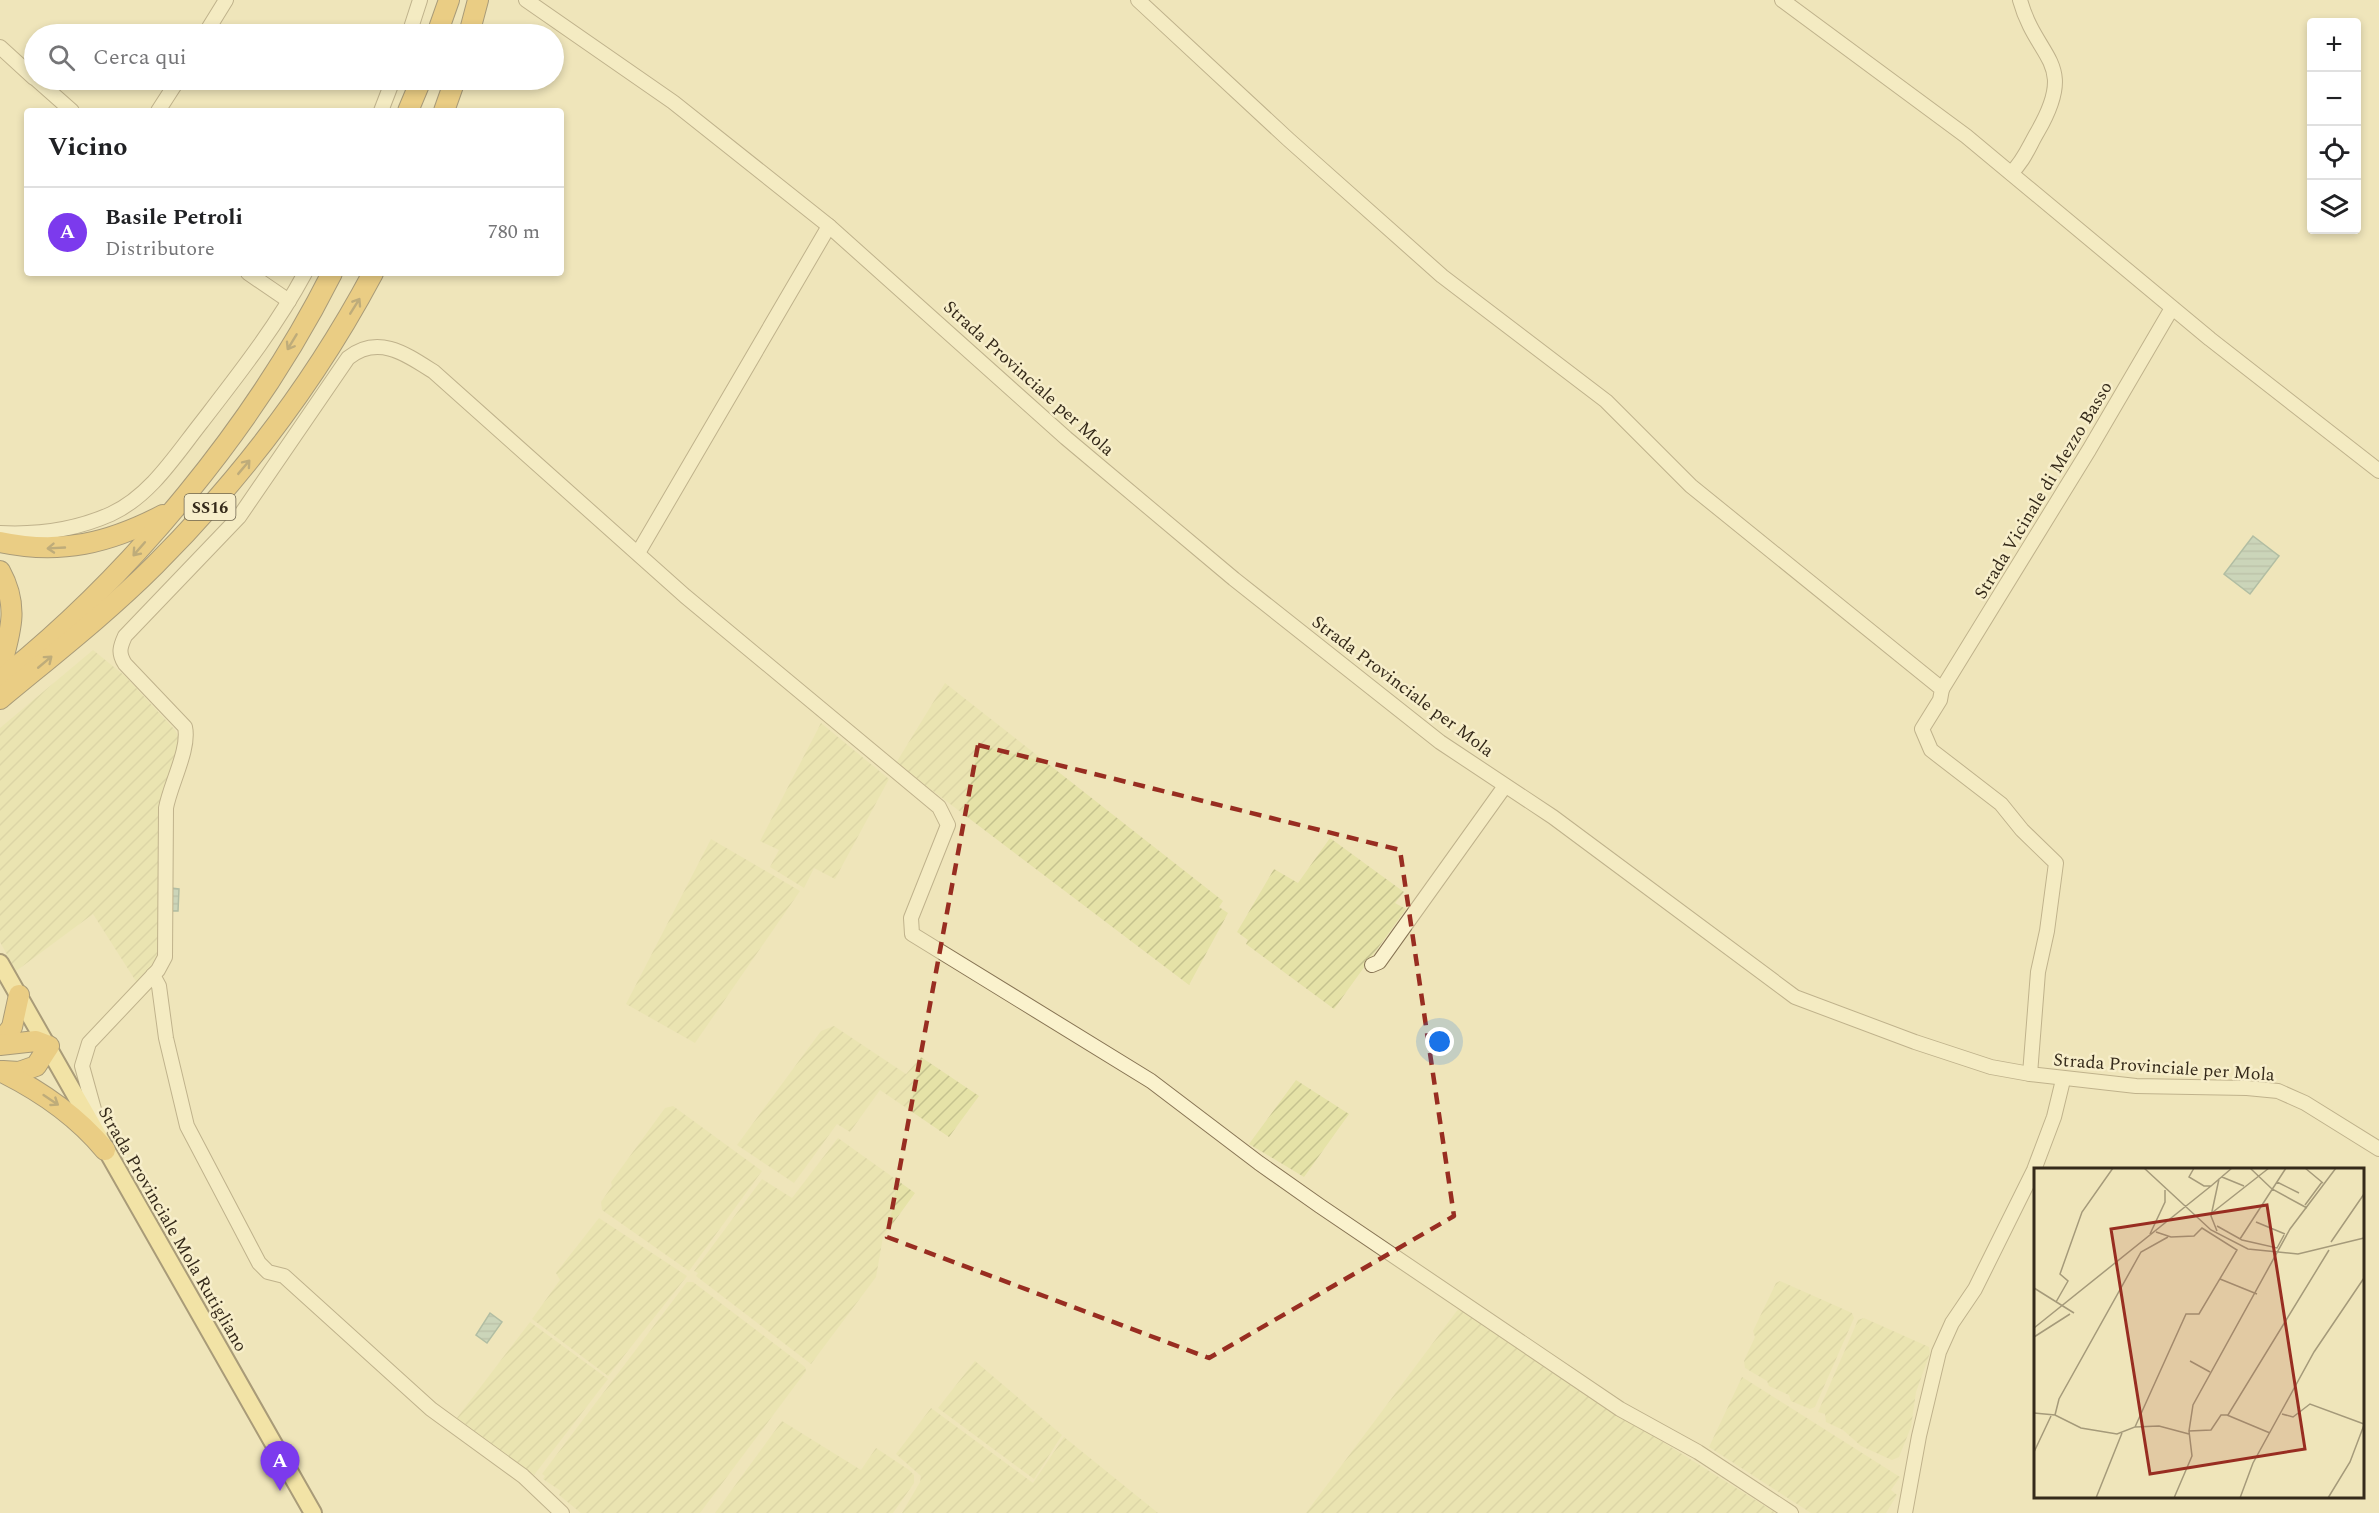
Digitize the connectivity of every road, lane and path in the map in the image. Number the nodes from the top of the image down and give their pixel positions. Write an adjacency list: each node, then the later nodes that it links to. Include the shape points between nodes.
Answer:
1 (226, 0): 9 (street)
2 (420, 0): 10 (street)
3 (449, 0): 11 (highway)
4 (478, 0): 12 (highway)
5 (526, 0): 13 (street, Strada Provinciale per Mola)
6 (1138, 0): 43 (street, via 1442,276 1606,401 1690,486)
7 (1782, 0): 27 (street)
8 (2020, 0): 27 (street, via 2030,27 2047,53 2057,86 2050,112 2022,163)
9 (211, 24)
10 (412, 24)
11 (441, 24)
12 (472, 24)
13 (561, 24)
14 (564, 26): 28 (street, Strada Provinciale per Mola, via 673,102)
15 (0, 47): 16 (street)
16 (24, 68)
17 (48, 90): 22 (street)
18 (172, 90): 23 (street)
19 (389, 90): 24 (street)
20 (417, 90): 25 (highway)
21 (451, 90): 26 (highway)
22 (69, 108)
23 (160, 108)
24 (382, 108)
25 (409, 108)
26 (445, 108)
27 (2011, 173): 34 (street)
28 (830, 226): 39 (street); 45 (street, Strada Provinciale per Mola, via 1066,438 1234,579 1440,742)
29 (252, 276): 33 (street)
30 (303, 276): 33 (street)
31 (330, 276): 36 (highway, SS16, one-way to 36, via 272,376 206,469)
32 (371, 276): 44 (highway, SS16, one-way to 32, via 94,621 208,509 274,428)
33 (288, 302): 37 (street, via 233,383 148,489 113,513 73,528 34,534)
34 (2172, 308): 35 (street); 43 (street, Strada Vicinale di Mezzo Basso)
35 (2379, 471)
36 (171, 510): 38 (highway, one-way to 38, via 137,528 84,546 27,548); 42 (highway, SS16, one-way to 42, via 87,603)
37 (0, 533)
38 (0, 542)
39 (638, 553): 48 (street, via 415,360 371,345 348,358 239,517 125,636 120,646 119,654 125,664 185,728 187,738 166,808 165,957); 61 (street, via 945,815 948,825 911,918 912,934 1151,1081 1285,1182 1620,1409 1698,1452)
40 (0, 571): 41 (highway, via 13,604)
41 (0, 670)
42 (0, 680)
43 (1942, 689): 53 (street, Strada Vicinale di Mezzo Basso, via 1940,700 1922,729 1931,750 2001,804 2056,863 2038,972)
44 (0, 699)
45 (1505, 786): 47 (street, via 1379,962); 53 (street, Strada Provinciale per Mola, via 1553,817 1796,997 1936,1049 1991,1067)
46 (0, 963): 49 (main road, Strada Provinciale Mola Rutigliano)
47 (1372, 965)
48 (153, 975): 56 (street, via 90,1043 84,1055 82,1066); 60 (street, via 159,986 166,1038 187,1125 259,1263 268,1272 284,1275 431,1409 523,1476)
49 (19, 995): 50 (highway, via 12,1027); 51 (main road, Strada Provinciale Mola Rutigliano)
50 (0, 1044): 51 (highway, via 36,1041)
51 (49, 1046): 52 (highway, via 36,1066 19,1072); 56 (main road, Strada Provinciale Mola Rutigliano)
52 (0, 1071): 56 (highway, one-way to 56, via 60,1106 87,1128)
53 (2030, 1074): 54 (street, Strada Provinciale per Mola)
54 (2063, 1080): 55 (street, Strada Provinciale per Mola, via 2278,1091 2305,1102); 57 (street)
55 (2379, 1149)
56 (105, 1150): 59 (main road, Strada Provinciale Mola Rutigliano)
57 (2035, 1168)
58 (2034, 1170): 62 (street, via 1939,1352)
59 (313, 1513)
60 (562, 1513)
61 (1791, 1513)
62 (1905, 1513)

